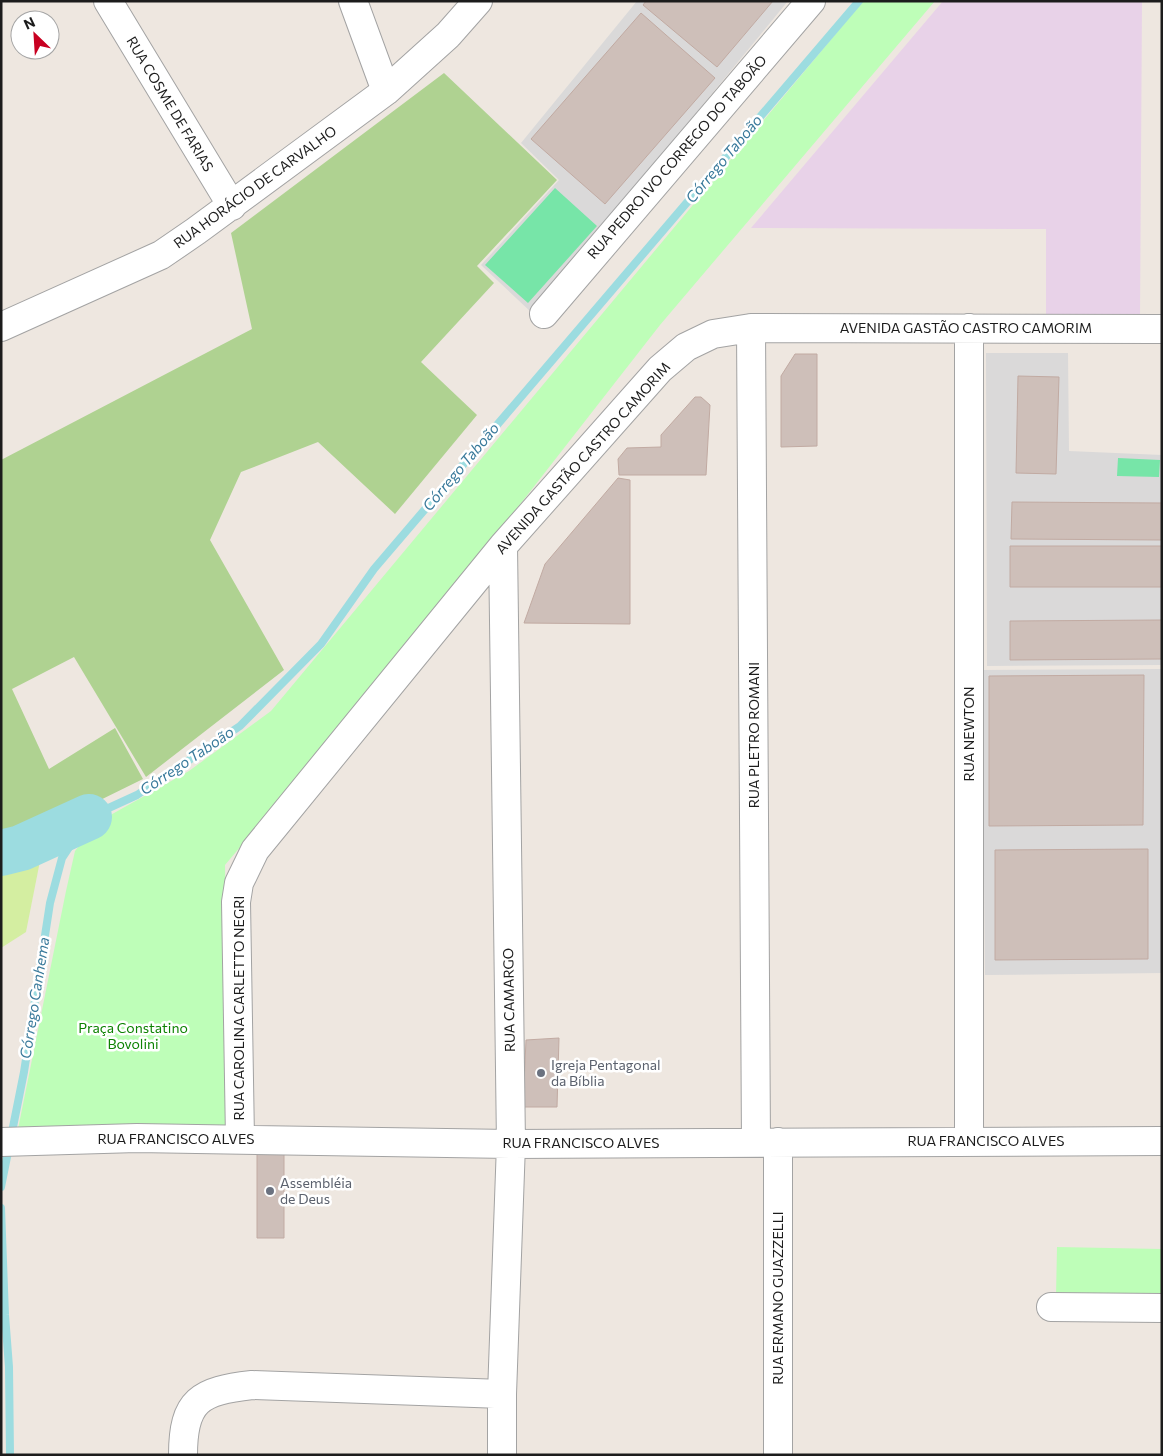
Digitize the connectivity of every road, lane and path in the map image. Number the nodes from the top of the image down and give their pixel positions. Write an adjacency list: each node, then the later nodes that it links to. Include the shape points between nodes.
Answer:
1 (108, 1): 6 (street, RUA COSME DE FARIAS)
2 (353, 1): 5 (street)
3 (478, 1): 5 (street, RUA HORÁCIO DE CARVALHO, via 448,35)
4 (811, 1): 7 (street, RUA PEDRO IVO CORREGO DO TABOÃO)
5 (386, 92): 6 (street, RUA HORÁCIO DE CARVALHO)
6 (232, 206): 8 (street, RUA HORÁCIO DE CARVALHO, via 161,255)
7 (544, 314)
8 (1, 326)
9 (751, 328): 10 (street, AVENIDA GASTÃO CASTRO CAMORIM); 12 (street, AVENIDA GASTÃO CASTRO CAMORIM, via 713,334 686,347 660,369); 18 (street, RUA PLETRO ROMANI)
10 (970, 328): 11 (street, AVENIDA GASTÃO CASTRO CAMORIM); 15 (street, RUA NEWTON)
11 (1162, 329)
12 (502, 546): 13 (street, AVENIDA GASTÃO CASTRO CAMORIM); 19 (street, RUA CAMARGO)
13 (255, 850): 14 (street, RUA CAROLINA CARLETTO NEGRI, via 239,883 236,902)
14 (240, 1139): 17 (street, RUA FRANCISCO ALVES); 19 (street, RUA FRANCISCO ALVES)
15 (969, 1141): 16 (street, RUA FRANCISCO ALVES); 18 (street, RUA FRANCISCO ALVES)
16 (1162, 1141)
17 (1, 1142)
18 (767, 1142): 19 (street, RUA FRANCISCO ALVES); 25 (street, RUA ERMANO GUAZZELLI)
19 (511, 1144): 22 (street, RUA CAMARGO)
20 (1051, 1307): 21 (street)
21 (1162, 1308)
22 (502, 1394): 23 (street, via 252,1385 223,1388 204,1396 194,1406 183,1436); 24 (street, RUA CAMARGO)
23 (183, 1455)
24 (502, 1455)
25 (778, 1455)

